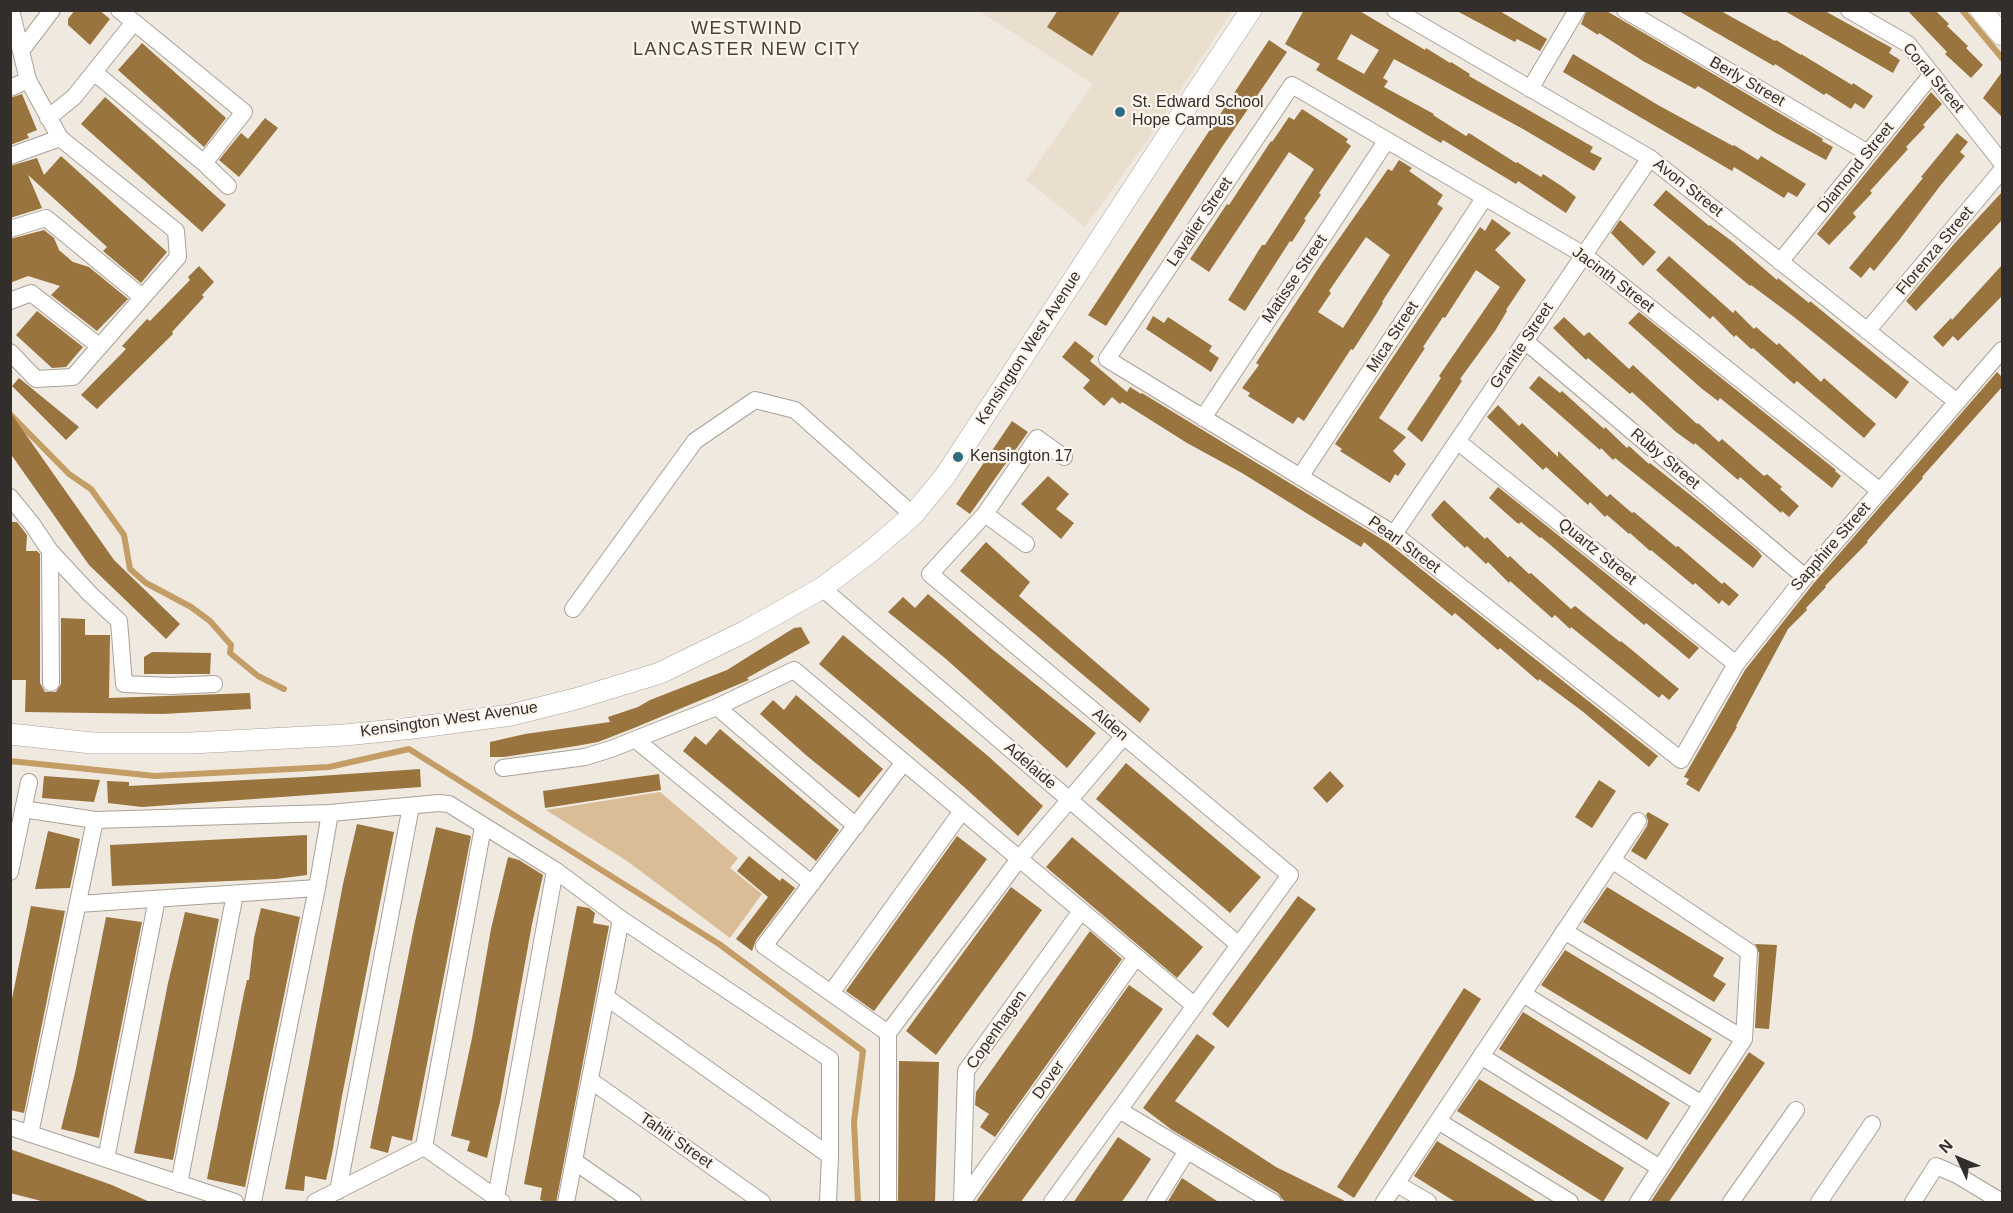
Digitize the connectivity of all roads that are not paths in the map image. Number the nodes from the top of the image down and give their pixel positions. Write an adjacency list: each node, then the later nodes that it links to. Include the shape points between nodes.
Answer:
1 (11, 10): 12 (street)
2 (52, 10): 12 (street)
3 (119, 10): 10 (street)
4 (1251, 10): 49 (street, Kensington West Avenue, via 945,476)
5 (1395, 10): 18 (street, Avon Street)
6 (1577, 10): 18 (street)
7 (1625, 10): 22 (street, Berly Street)
8 (1849, 10): 14 (street, Coral Street, via 1908,44)
9 (1981, 10): 11 (street)
10 (134, 22): 13 (street); 25 (street, via 244,112)
11 (2002, 34)
12 (21, 51): 15 (street)
13 (95, 73): 19 (street); 25 (street)
14 (1932, 74): 22 (street, Diamond Street); 26 (street, Coral Street)
15 (28, 80): 17 (street); 19 (street)
16 (1292, 85): 21 (street, Jacinth Street); 40 (street, Lavalier Street)
17 (10, 88)
18 (1530, 89): 24 (street, Avon Street)
19 (48, 118): 20 (street)
20 (60, 138): 23 (street); 33 (street, via 176,231 178,257)
21 (1388, 140): 29 (street, Jacinth Street); 42 (street, Matisse Street)
22 (1868, 153): 32 (street, Diamond Street)
23 (10, 156)
24 (1650, 158): 31 (street, Granite Street); 32 (street, Avon Street)
25 (204, 163): 28 (street)
26 (2002, 163)
27 (2002, 171): 35 (street, Florenza Street)
28 (228, 186)
29 (1485, 197): 31 (street, Jacinth Street); 45 (street, Mica Street)
30 (10, 229): 33 (street, via 46,218)
31 (1584, 255): 36 (street, Granite Street); 46 (street, Jacinth Street)
32 (1780, 262): 35 (street, Avon Street)
33 (142, 297): 37 (street)
34 (10, 302): 37 (street, via 31,293)
35 (1867, 331): 41 (street, Avon Street)
36 (1525, 342): 43 (street, Granite Street); 53 (street, Ruby Street)
37 (99, 346): 39 (street, via 73,376 36,379)
38 (2002, 350): 41 (street, Sapphire Street)
39 (10, 352)
40 (1107, 359): 42 (street, Pearl Street)
41 (1957, 402): 46 (street, Sapphire Street)
42 (1203, 418): 45 (street, Pearl Street)
43 (1458, 441): 50 (street, Granite Street); 56 (street, Quartz Street)
44 (1064, 457): 48 (street, via 1037,438)
45 (1300, 477): 50 (street, Pearl Street)
46 (1880, 491): 53 (street, Sapphire Street)
47 (10, 497): 52 (street)
48 (985, 514): 51 (street); 61 (street, Alden, via 930,574)
49 (913, 515): 54 (street, Kensington West Avenue); 55 (street, via 795,411 755,400 695,441)
50 (1394, 534): 63 (street, Pearl Street)
51 (1026, 544)
52 (50, 551): 57 (street); 58 (street, via 120,621 124,684)
53 (1805, 577): 56 (street, Sapphire Street)
54 (822, 588): 60 (street, Kensington West Avenue, via 660,673 511,715 345,735 191,743 92,743); 67 (street, Adelaide)
55 (573, 609)
56 (1736, 664): 63 (street, Sapphire Street)
57 (51, 683)
58 (214, 684)
59 (717, 707): 62 (street); 64 (street, via 795,670); 74 (street)
60 (10, 734)
61 (1124, 736): 67 (street); 88 (street, Alden, via 1290,875)
62 (636, 740): 65 (street, via 585,757); 80 (street)
63 (1681, 760)
64 (904, 762): 70 (street); 74 (street)
65 (503, 768)
66 (29, 782): 69 (street)
67 (1070, 800): 76 (street); 88 (street, Adelaide)
68 (411, 806): 71 (street); 75 (street, via 449,804); 113 (street)
69 (23, 809): 72 (street); 79 (street)
70 (962, 811): 76 (street); 90 (street)
71 (330, 813): 72 (street); 81 (street)
72 (95, 820): 84 (street)
73 (1638, 821): 77 (street)
74 (856, 825): 80 (street)
75 (483, 827): 78 (street); 105 (street)
76 (1019, 859): 85 (street); 94 (street)
77 (1612, 860): 87 (street); 95 (street, via 1749,952)
78 (555, 870): 86 (street); 115 (street)
79 (10, 872)
80 (812, 884): 90 (street, via 764,946)
81 (317, 888): 82 (street); 118 (street)
82 (235, 894): 83 (street); 111 (street)
83 (157, 899): 84 (street); 108 (street)
84 (78, 904): 104 (street)
85 (1081, 910): 89 (street); 125 (street, Copenhagen, via 966,1071)
86 (621, 919): 92 (street); 107 (street, via 830,1059)
87 (1564, 931): 91 (street); 95 (street)
88 (1239, 945): 93 (street)
89 (1136, 957): 93 (street); 125 (street, Dover)
90 (831, 993): 94 (street)
91 (1523, 994): 96 (street); 98 (street)
92 (606, 997): 97 (street); 107 (street)
93 (1195, 1006): 99 (street)
94 (888, 1033): 124 (street)
95 (1744, 1039): 98 (street)
96 (1481, 1056): 101 (street); 110 (street)
97 (590, 1080): 109 (street); 122 (street, Tahiti Street)
98 (1702, 1104): 110 (street)
99 (1119, 1110): 106 (street); 126 (street)
100 (1796, 1110): 132 (street)
101 (1438, 1121): 112 (street); 130 (street)
102 (1872, 1124): 133 (street)
103 (10, 1127): 104 (street)
104 (30, 1134): 108 (street)
105 (424, 1147): 113 (street); 115 (street)
106 (1187, 1151): 114 (street); 127 (street)
107 (830, 1156): 123 (street)
108 (106, 1159): 111 (street)
109 (574, 1161): 120 (street); 121 (street)
110 (1660, 1168): 131 (street)
111 (179, 1184): 117 (street)
112 (1397, 1184): 128 (street); 129 (street)
113 (338, 1191): 119 (street)
114 (1261, 1200)
115 (499, 1201)
116 (2002, 1202): 134 (street, via 1936,1166)
117 (235, 1203)
118 (253, 1203)
119 (315, 1203)
120 (566, 1203)
121 (633, 1203)
122 (762, 1203)
123 (828, 1203)
124 (888, 1203)
125 (962, 1203)
126 (1052, 1203)
127 (1155, 1203)
128 (1384, 1203)
129 (1428, 1203)
130 (1570, 1203)
131 (1638, 1203)
132 (1731, 1203)
133 (1819, 1203)
134 (1913, 1203)

